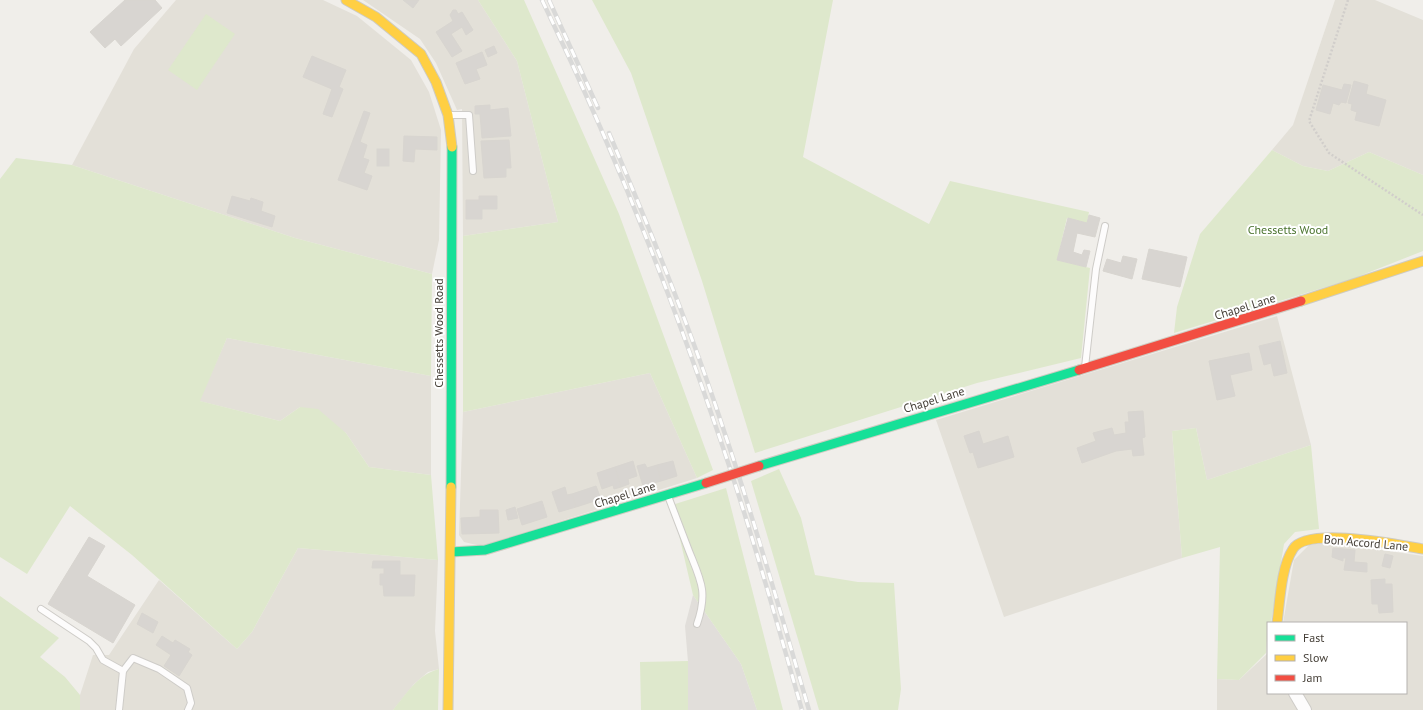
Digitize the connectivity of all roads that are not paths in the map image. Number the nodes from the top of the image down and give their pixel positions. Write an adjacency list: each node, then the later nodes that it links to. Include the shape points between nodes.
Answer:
1 (346, 0): 2 (street, Chessetts Wood Road, via 376,17 421,54 436,82)
2 (448, 115): 3 (lane, via 469,115); 9 (street, Chessetts Wood Road, via 452,148)
3 (473, 171)
4 (1105, 226): 6 (lane, via 1096,269)
5 (1423, 261): 6 (street, Chapel Lane, via 1234,323)
6 (1085, 366): 7 (street, Chapel Lane, bridge)
7 (667, 494): 9 (street, Chapel Lane, via 485,550); 12 (lane, via 700,575 703,595 702,611)
8 (1423, 549): 11 (street, Bon Accord Lane, via 1329,538 1310,538 1296,544 1287,560)
9 (451, 552): 17 (street, Chessetts Wood Road)
10 (41, 609): 13 (lane, via 89,641 103,660)
11 (1277, 622)
12 (697, 624)
13 (122, 671): 15 (lane); 16 (lane, via 134,658 159,670 187,688 191,703)
14 (1296, 694): 18 (street)
15 (119, 710)
16 (188, 710)
17 (448, 710)
18 (1305, 710)

